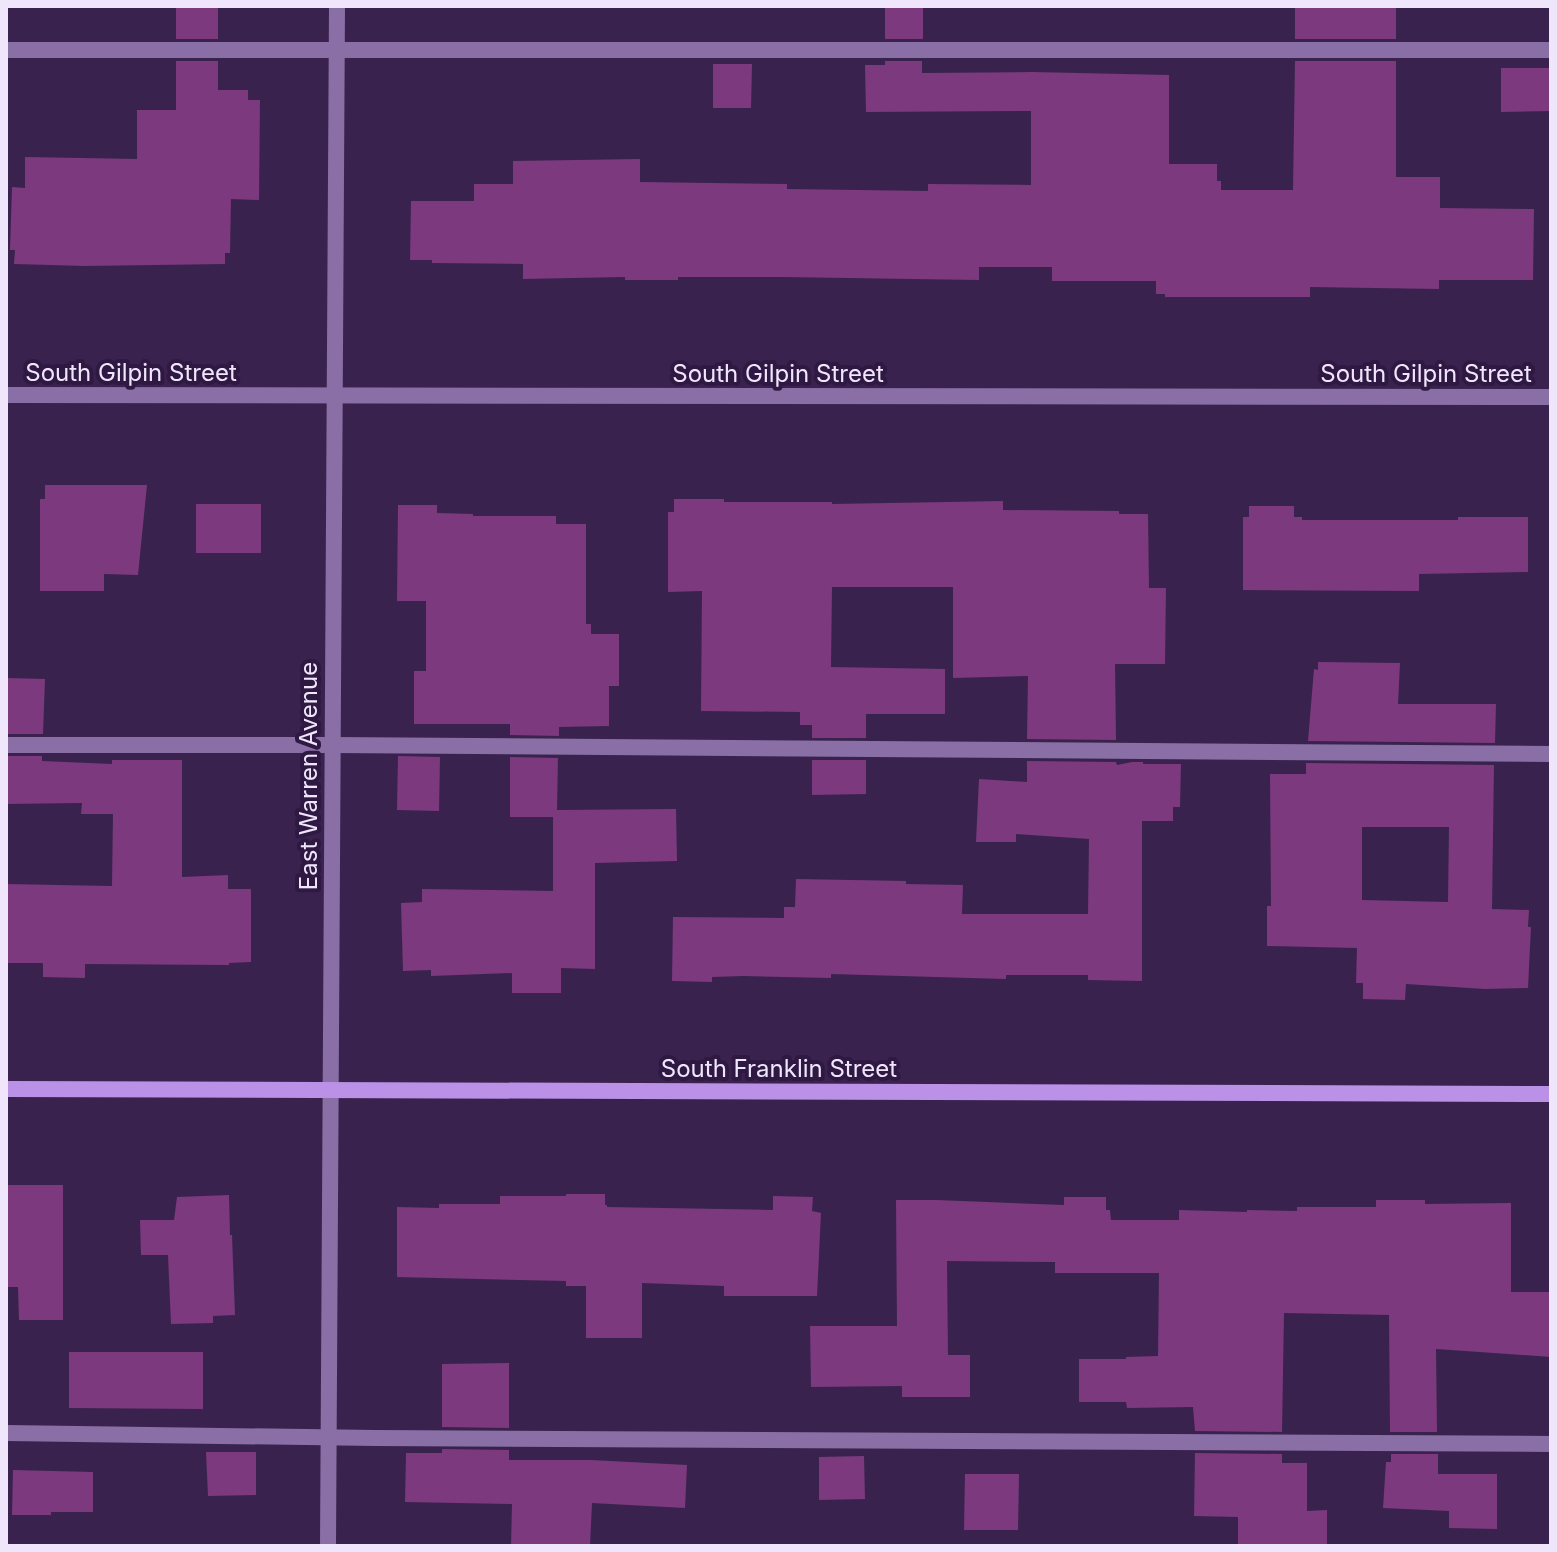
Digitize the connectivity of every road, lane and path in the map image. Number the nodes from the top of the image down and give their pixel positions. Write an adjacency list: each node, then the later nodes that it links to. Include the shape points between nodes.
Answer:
1 (337, 6): 4 (street, East Warren Avenue)
2 (6, 50): 4 (street)
3 (1551, 50): 4 (street)
4 (337, 51): 6 (street, East Warren Avenue)
5 (6, 395): 6 (street, South Gilpin Street)
6 (334, 397): 7 (street, South Gilpin Street); 9 (street, East Warren Avenue)
7 (1551, 397)
8 (6, 745): 9 (street)
9 (332, 745): 10 (street); 12 (street, East Warren Avenue)
10 (1551, 754)
11 (6, 1089): 12 (street, South Franklin Street)
12 (331, 1091): 13 (street, South Franklin Street); 15 (street, East Warren Avenue)
13 (1551, 1094)
14 (6, 1433): 15 (street)
15 (328, 1438): 16 (street); 17 (street, East Warren Avenue)
16 (1551, 1444)
17 (328, 1546)

